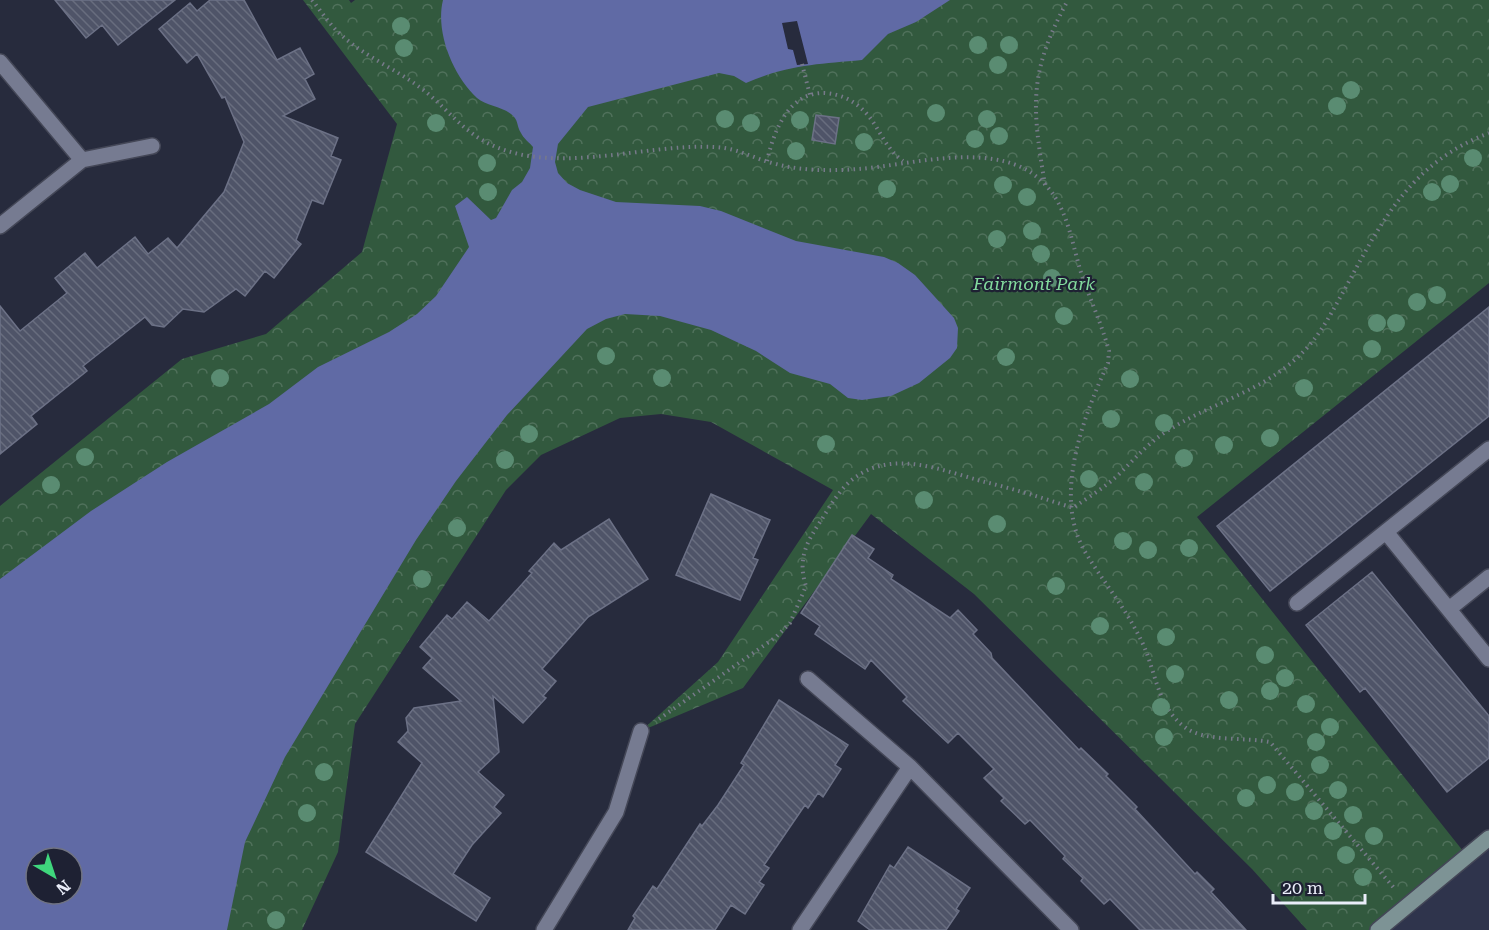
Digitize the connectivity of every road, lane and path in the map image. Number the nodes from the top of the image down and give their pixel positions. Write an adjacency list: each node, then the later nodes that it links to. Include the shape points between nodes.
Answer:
1 (312, 0): 9 (path, via 337,31 432,96 468,130 497,147 523,155 574,157 695,146 742,150)
2 (1068, 0): 11 (path, via 1037,75 1034,103)
3 (0, 62): 8 (street)
4 (802, 64): 5 (path)
5 (810, 95): 9 (path, via 783,117); 10 (path, via 833,94 856,103)
6 (1489, 133): 14 (path, via 1446,155 1403,192 1372,238 1331,315 1304,351 1269,380 1161,435 1117,476)
7 (152, 146): 8 (street)
8 (82, 160): 12 (street)
9 (767, 161): 10 (path, via 796,170 860,169)
10 (904, 162): 11 (path, via 985,159 1032,173)
11 (1045, 185): 14 (path, via 1055,194 1070,226 1076,256 1109,351 1082,430)
12 (0, 226)
13 (1489, 449): 15 (street)
14 (1072, 507): 21 (path, via 1011,487 914,464 873,469 853,479 804,549 801,571 806,586 790,623 762,649); 24 (path, via 1073,523 1086,554 1143,642 1169,710 1185,728 1203,737 1270,742)
15 (1386, 532): 17 (street); 18 (street)
16 (1489, 577): 18 (street)
17 (1297, 603)
18 (1449, 609): 19 (street)
19 (1489, 659)
20 (808, 680): 22 (street)
21 (641, 731): 25 (street, via 616,812)
22 (910, 767): 26 (street); 27 (street)
23 (1489, 838): 24 (street)
24 (1408, 905): 28 (street)
25 (544, 930)
26 (800, 930)
27 (1071, 930)
28 (1378, 930)

